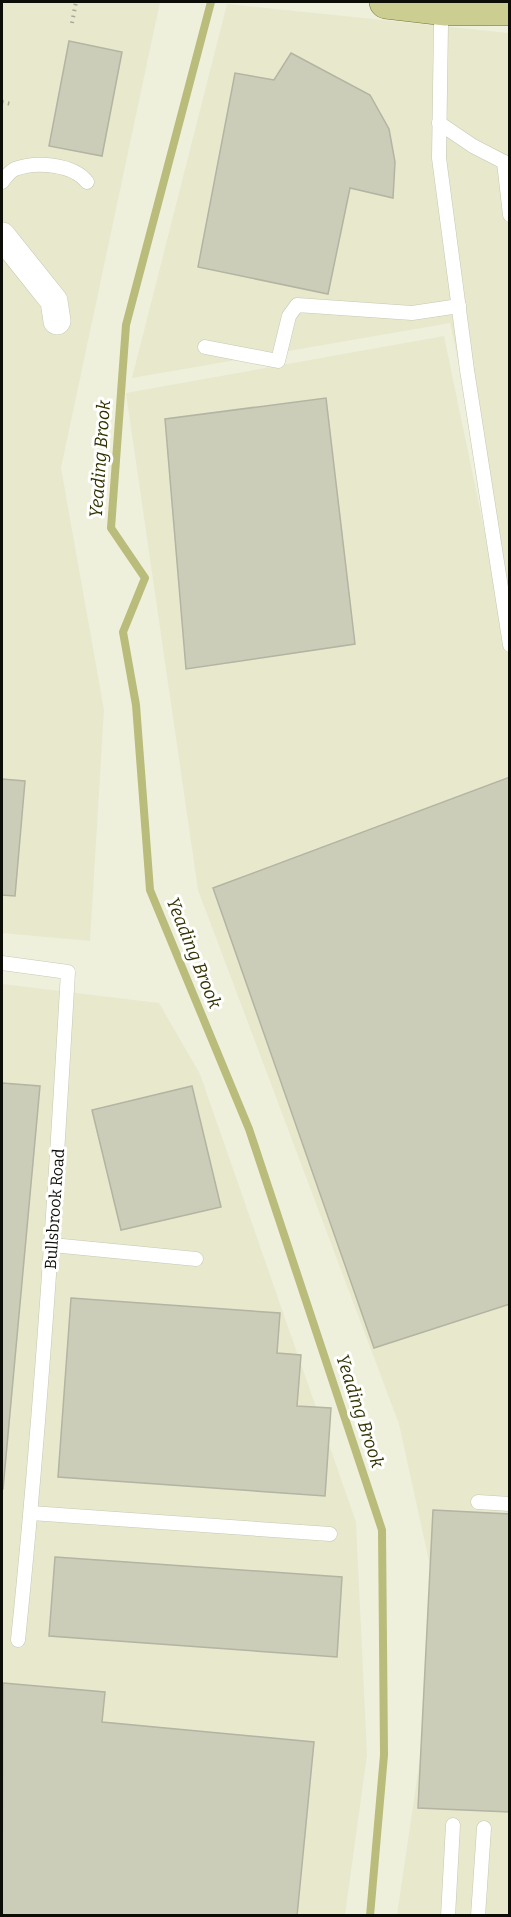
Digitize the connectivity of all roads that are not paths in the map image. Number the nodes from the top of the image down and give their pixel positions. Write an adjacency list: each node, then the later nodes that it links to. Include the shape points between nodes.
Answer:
1 (386, 2): 2 (main road)
2 (448, 5): 3 (main road); 4 (lane, via 441,24)
3 (510, 9)
4 (439, 123): 5 (lane); 10 (lane, via 439,158)
5 (507, 163): 8 (lane)
6 (2, 182): 7 (lane, via 14,169 49,165 80,174)
7 (87, 182)
8 (510, 215)
9 (2, 236): 11 (street, via 54,302)
10 (459, 306): 12 (lane, via 412,313 297,305 288,316 278,361); 13 (lane)
11 (57, 321)
12 (205, 347)
13 (510, 645)
14 (2, 963): 15 (lane, Bullsbrook Road, via 68,972)
15 (52, 1245): 16 (lane); 19 (lane, Bullsbrook Road)
16 (196, 1259)
17 (478, 1502): 18 (lane)
18 (510, 1504)
19 (32, 1513): 20 (lane); 21 (lane, Bullsbrook Road)
20 (330, 1534)
21 (18, 1640)
22 (453, 1825): 24 (lane)
23 (484, 1828): 25 (lane)
24 (448, 1916)
25 (478, 1916)

